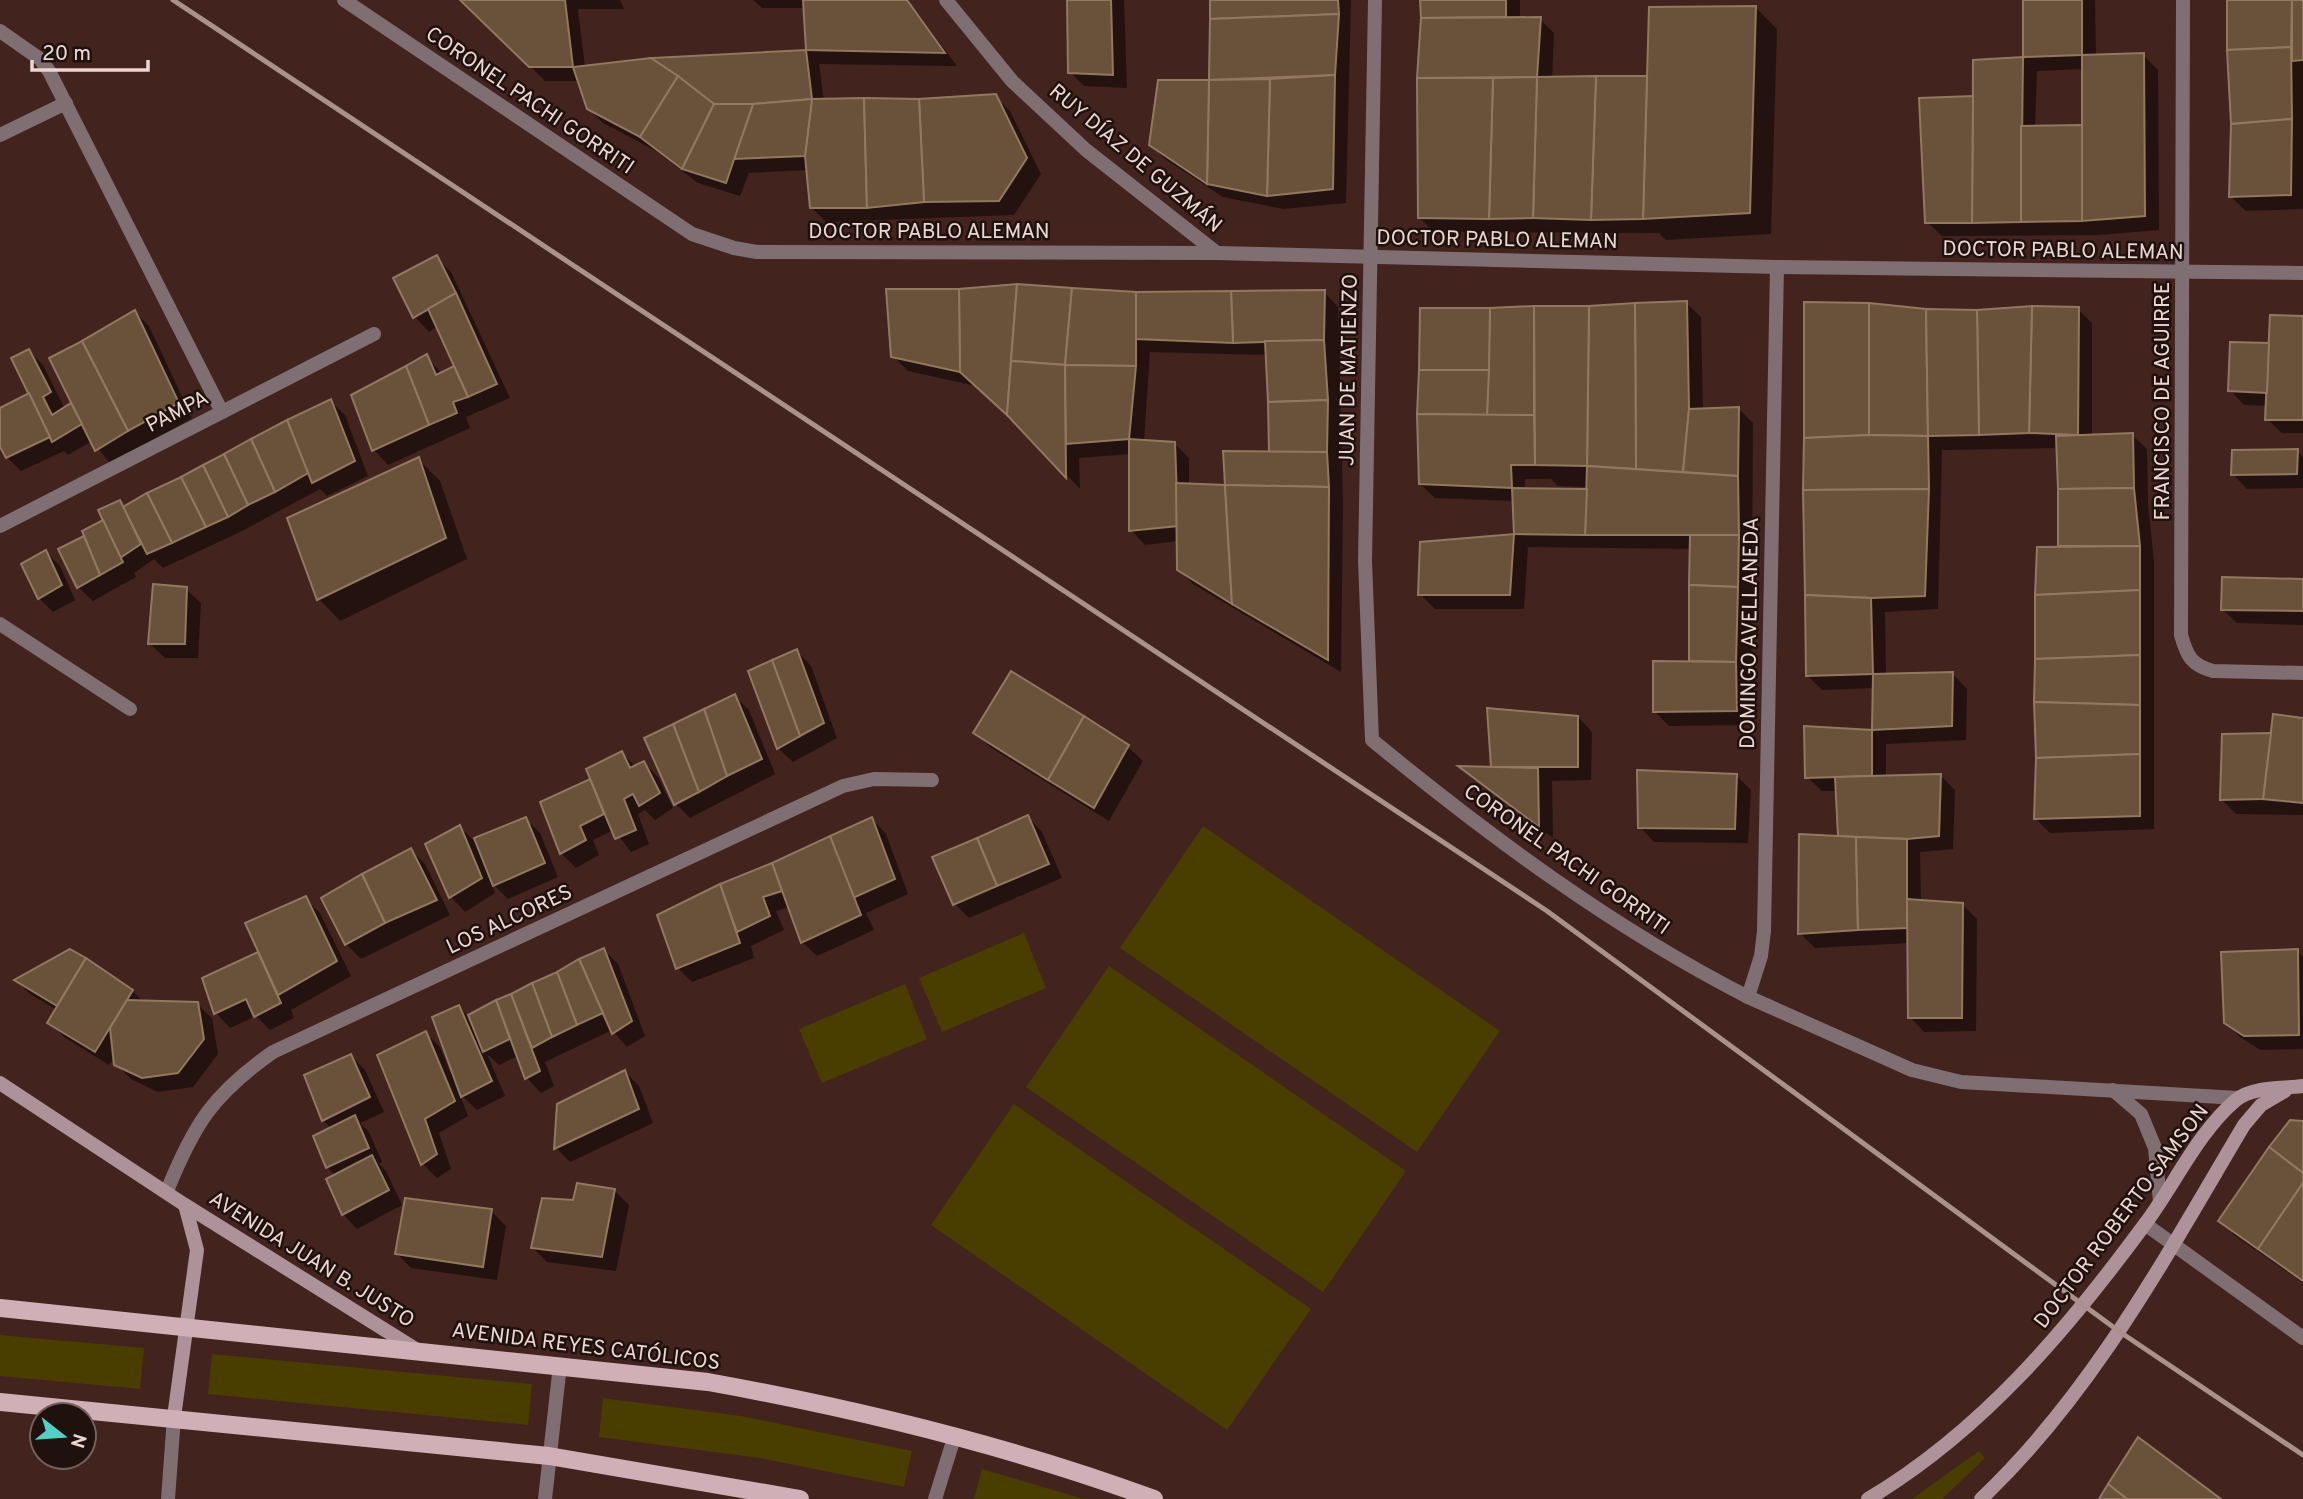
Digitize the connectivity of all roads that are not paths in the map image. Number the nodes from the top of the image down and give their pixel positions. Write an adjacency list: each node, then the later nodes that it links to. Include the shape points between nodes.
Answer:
1 (344, 0): 8 (street, CORONEL PACHI GORRITI)
2 (946, 0): 9 (street, RUY DÍAZ DE GUZMÁN, via 1012,81 1086,150)
3 (1375, 0): 10 (street, JUAN DE MATIENZO)
4 (2183, 0): 12 (street, FRANCISCO DE AGUIRRE)
5 (0, 32): 6 (street, via 40,59)
6 (66, 103): 7 (street); 15 (street)
7 (0, 135)
8 (692, 234): 9 (street, DOCTOR PABLO ALEMAN, via 757,252)
9 (1217, 253): 10 (street, DOCTOR PABLO ALEMAN)
10 (1371, 257): 11 (street, DOCTOR PABLO ALEMAN); 20 (street, JUAN DE MATIENZO, via 1365,561)
11 (1777, 267): 12 (street, DOCTOR PABLO ALEMAN); 22 (street, DOMINGO AVELLANEDA, via 1764,932)
12 (2184, 272): 13 (street, DOCTOR PABLO ALEMAN); 18 (street, FRANCISCO DE AGUIRRE, via 2180,635 2188,658 2199,667)
13 (2303, 273)
14 (374, 334): 15 (street, PAMPA)
15 (222, 412): 16 (street, PAMPA)
16 (0, 526)
17 (0, 624): 19 (street)
18 (2303, 673)
19 (130, 709)
20 (1372, 740): 22 (street, CORONEL PACHI GORRITI, via 1524,857 1684,964)
21 (932, 780): 27 (street, LOS ALCORES, via 874,779 844,786 273,1052 216,1100 188,1137)
22 (1748, 997): 25 (street, CORONEL PACHI GORRITI, via 1912,1070 1961,1082 2021,1088)
23 (0, 1083): 27 (street, AVENIDA JUAN B. JUSTO)
24 (2296, 1087): 26 (street, DOCTOR ROBERTO SAMSON, via 2256,1091); 31 (street, DOCTOR ROBERTO SAMSON, via 2261,1105 2244,1125)
25 (2113, 1090): 26 (street, CORONEL PACHI GORRITI); 28 (street, via 2141,1114 2155,1148)
26 (2238, 1098): 28 (street, DOCTOR ROBERTO SAMSON)
27 (167, 1191): 29 (street, AVENIDA JUAN B. JUSTO)
28 (2160, 1202): 30 (street, DOCTOR ROBERTO SAMSON)
29 (185, 1205): 33 (street, AVENIDA JUAN B. JUSTO, via 197,1250); 35 (street, AVENIDA JUAN B. JUSTO)
30 (2146, 1224): 31 (street); 46 (street, DOCTOR ROBERTO SAMSON, via 2046,1350 1998,1400 1951,1441)
31 (2174, 1244): 34 (street); 47 (street, DOCTOR ROBERTO SAMSON, via 2120,1332 2069,1402)
32 (0, 1308): 33 (main road, AVENIDA REYES CATÓLICOS)
33 (187, 1327): 35 (main road, AVENIDA REYES CATÓLICOS); 38 (street, AVENIDA JUAN B. JUSTO)
34 (2303, 1338)
35 (417, 1350): 36 (main road, AVENIDA REYES CATÓLICOS)
36 (560, 1366): 39 (main road, AVENIDA REYES CATÓLICOS, via 788,1396); 40 (street)
37 (0, 1402): 38 (main road)
38 (174, 1417): 40 (main road); 41 (street)
39 (954, 1438): 44 (street); 45 (main road, AVENIDA REYES CATÓLICOS)
40 (549, 1455): 42 (street); 43 (main road)
41 (168, 1499)
42 (545, 1499)
43 (800, 1499)
44 (935, 1499)
45 (1154, 1499)
46 (1868, 1499)
47 (1981, 1499)

